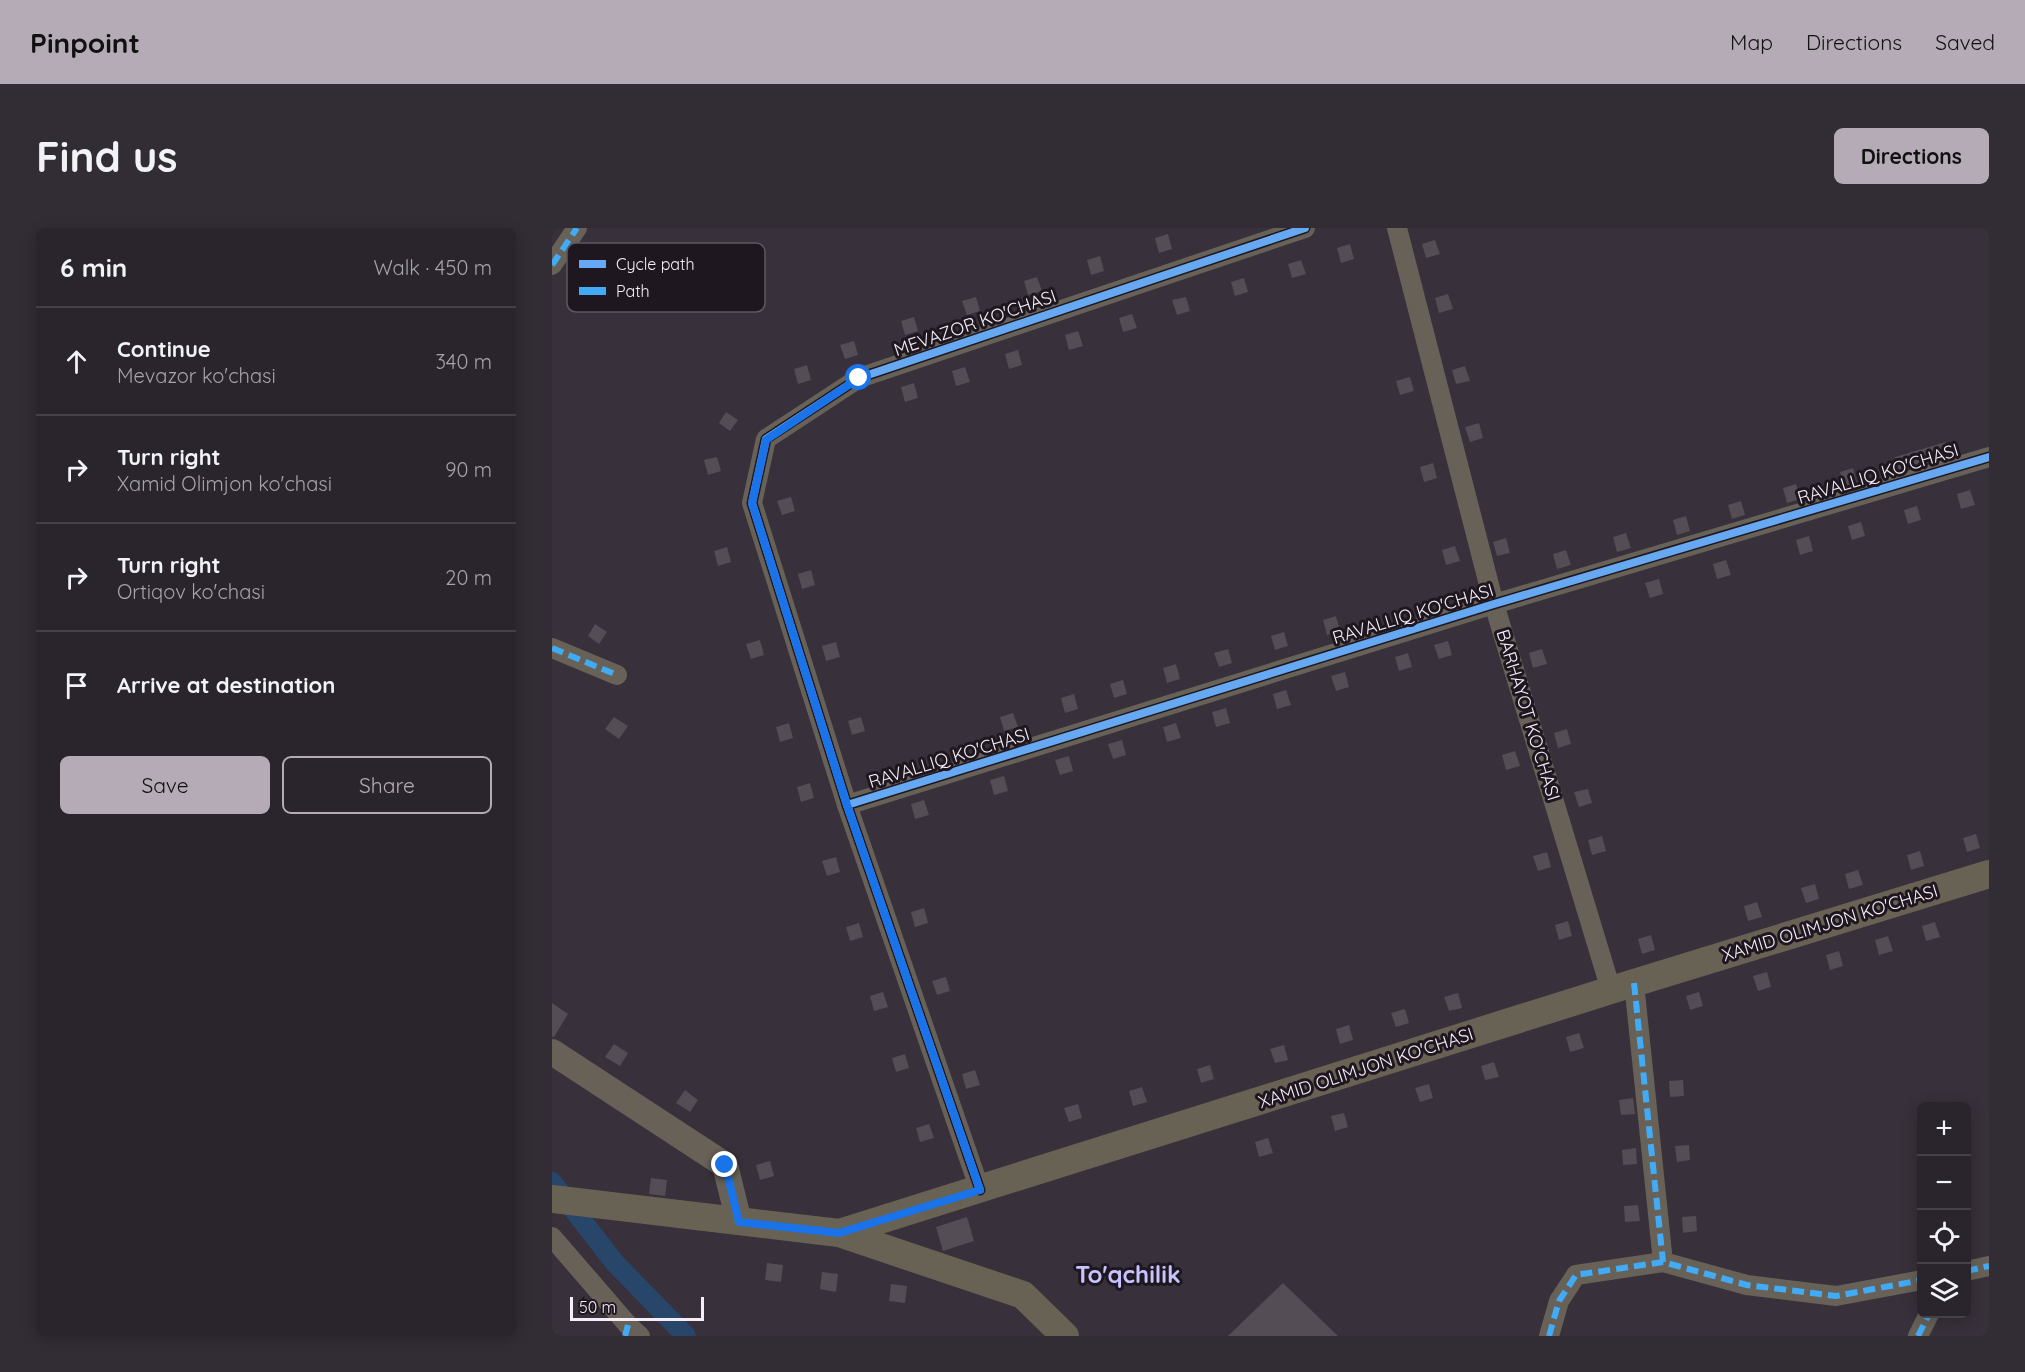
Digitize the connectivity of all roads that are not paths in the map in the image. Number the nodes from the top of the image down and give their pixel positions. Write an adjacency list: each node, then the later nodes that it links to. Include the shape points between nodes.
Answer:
1 (577, 228): 4 (street)
2 (1305, 228): 9 (street, MEVAZOR KO'CHASI, via 859,378 766,440 752,503)
3 (1397, 228): 6 (street, BARHAYOT KO'CHASI)
4 (552, 265)
5 (1989, 457): 6 (street, RAVALLIQ KO'CHASI)
6 (1494, 604): 9 (street, RAVALLIQ KO'CHASI); 11 (street, BARHAYOT KO'CHASI)
7 (552, 648): 8 (street)
8 (617, 675)
9 (847, 805): 13 (street, MEVAZOR KO'CHASI)
10 (1989, 874): 11 (main road, XAMID OLIMJON KO'CHASI)
11 (1622, 987): 13 (main road, XAMID OLIMJON KO'CHASI); 18 (street, BARHAYOT KO'CHASI)
12 (552, 1052): 15 (street, via 725,1165)
13 (980, 1190): 16 (main road, XAMID OLIMJON KO'CHASI)
14 (552, 1199): 15 (main road, XAMID OLIMJON KO'CHASI)
15 (739, 1222): 16 (main road, XAMID OLIMJON KO'CHASI)
16 (839, 1233): 24 (main road, via 1023,1295)
17 (552, 1237): 23 (street)
18 (1662, 1262): 21 (street, via 1747,1285 1836,1296); 25 (street, via 1576,1275 1559,1301)
19 (1989, 1266): 20 (street)
20 (1971, 1270)
21 (1917, 1281)
22 (1927, 1318): 26 (street)
23 (631, 1332)
24 (1065, 1336)
25 (1549, 1336)
26 (1918, 1336)

